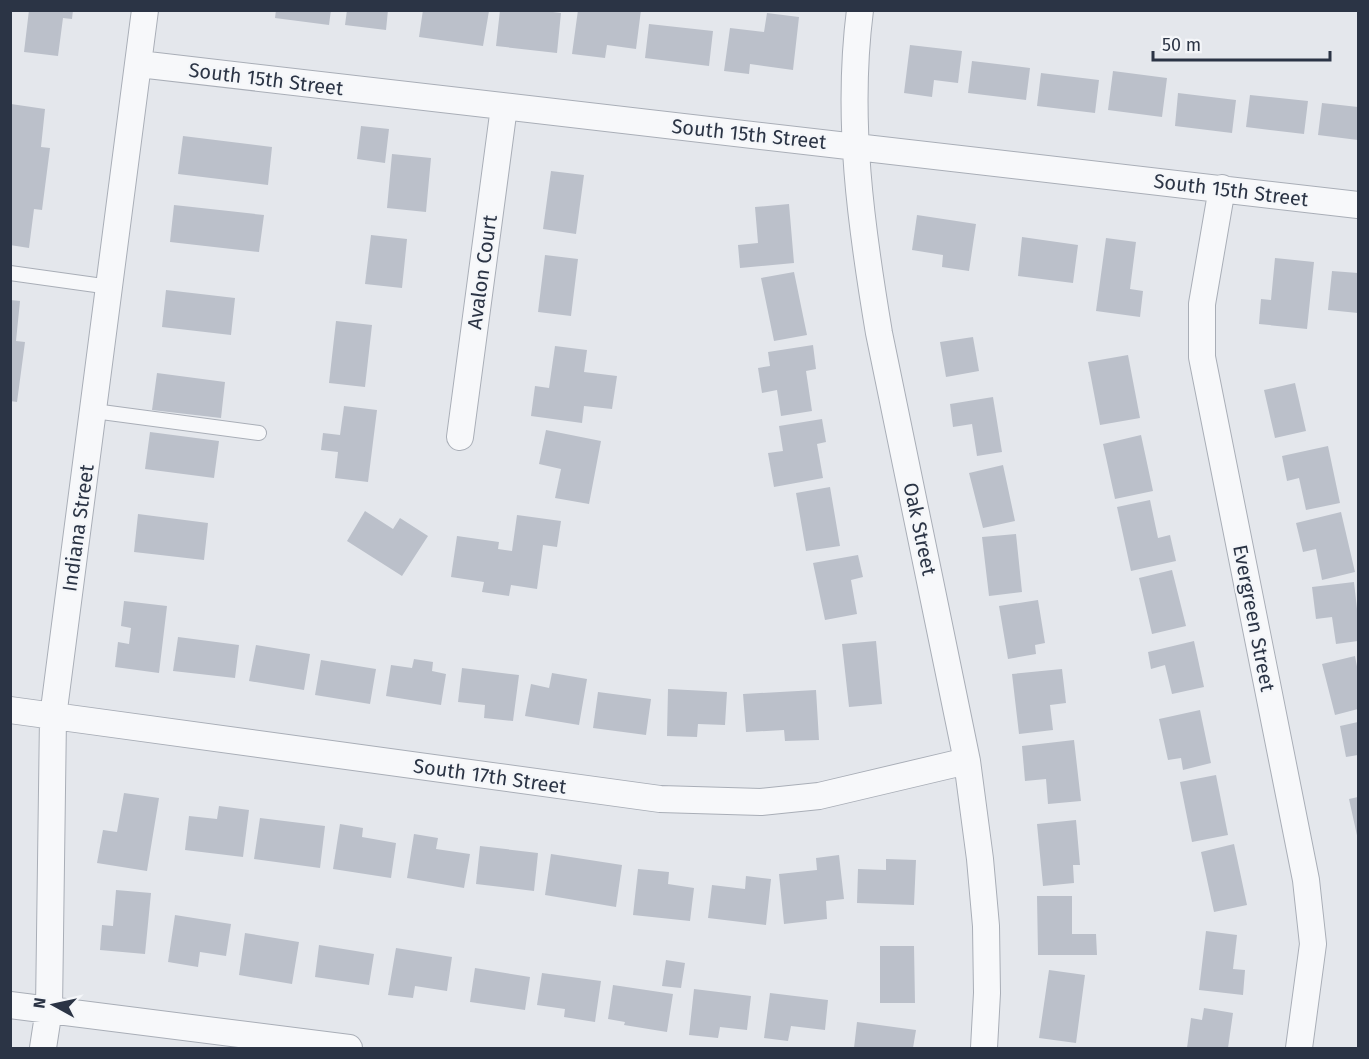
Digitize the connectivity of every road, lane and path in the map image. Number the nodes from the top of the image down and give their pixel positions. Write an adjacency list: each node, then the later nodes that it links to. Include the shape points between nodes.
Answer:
1 (145, 10): 3 (street, Indiana Street)
2 (860, 10): 5 (street, Oak Street, via 854,80)
3 (139, 64): 4 (street, South 15th Street); 9 (street, Indiana Street)
4 (504, 107): 5 (street, South 15th Street); 12 (street, Avalon Court)
5 (855, 146): 6 (street, South 15th Street); 15 (street, Oak Street, via 879,333)
6 (1222, 188): 7 (street, South 15th Street); 21 (street, Evergreen Street, via 1202,304 1202,357 1306,880 1313,944)
7 (1359, 205)
8 (10, 273): 9 (lane)
9 (110, 287): 10 (street, Indiana Street)
10 (94, 411): 11 (lane); 14 (street, Indiana Street)
11 (259, 434)
12 (460, 437)
13 (10, 710): 14 (street, South 17th Street)
14 (53, 717): 15 (street, South 17th Street, via 660,800 761,802 819,796); 17 (street, Indiana Street)
15 (967, 761): 20 (street, Oak Street, via 986,926)
16 (10, 1005): 17 (street)
17 (49, 1010): 18 (street, Indiana Street); 19 (street)
18 (44, 1048)
19 (349, 1048)
20 (984, 1048)
21 (1299, 1048)

